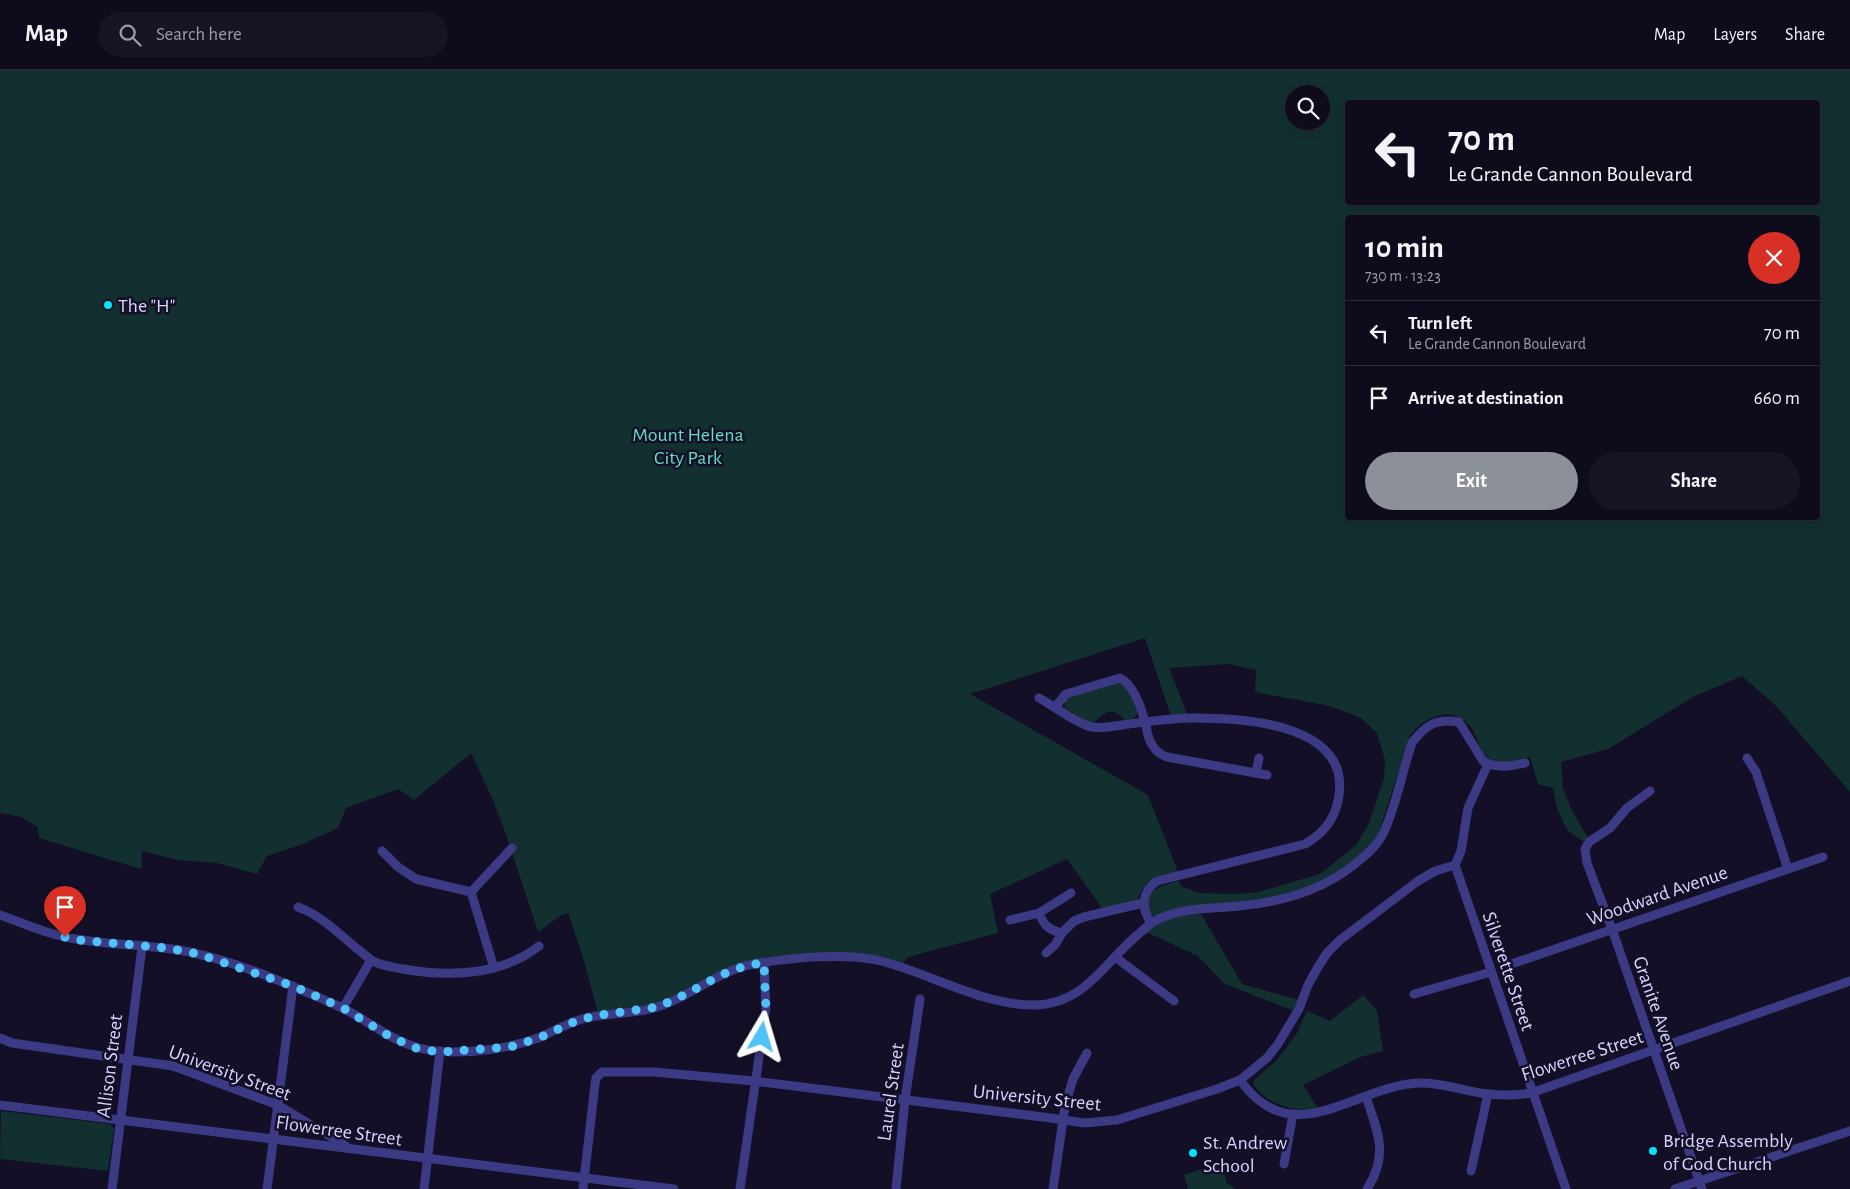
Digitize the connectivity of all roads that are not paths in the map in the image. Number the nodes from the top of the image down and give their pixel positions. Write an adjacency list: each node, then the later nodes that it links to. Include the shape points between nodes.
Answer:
1 (1039, 698): 2 (street)
2 (1055, 706): 3 (street, via 1092,727); 3 (street, via 1066,694 1120,678 1131,687)
3 (1145, 722): 8 (street, via 1151,744 1167,758); 18 (street, via 1193,718 1276,726 1295,732 1314,740 1328,753 1336,766 1340,792 1334,814 1312,840 1157,881 1148,890)
4 (1259, 758): 8 (street)
5 (1748, 758): 15 (street, via 1756,772)
6 (1525, 762): 7 (street, via 1506,768)
7 (1488, 764): 14 (street, via 1468,808 1461,851); 23 (street, via 1459,722 1436,722 1421,730 1412,743 1382,836 1347,872 1300,894 1266,904 1189,910)
8 (1256, 773): 9 (street)
9 (1267, 775)
10 (1650, 791): 24 (street, Granite Avenue, via 1627,808 1585,849 1587,863)
11 (512, 848): 16 (street)
12 (382, 851): 16 (street, via 416,879)
13 (1823, 858): 15 (street, Woodward Avenue)
14 (1455, 864): 34 (street, Silverette Street); 46 (street, University Street, via 1418,881 1327,953 1278,1044 1267,1058)
15 (1788, 869): 24 (street, Woodward Avenue)
16 (471, 892): 33 (street)
17 (1071, 894): 20 (street)
18 (1143, 903): 23 (street); 25 (street, via 1084,917 1074,921)
19 (298, 908): 30 (street, via 316,916)
20 (1039, 913): 22 (street); 25 (street, via 1048,929)
21 (0, 915): 27 (street, via 60,936)
22 (1010, 920)
23 (1151, 923): 29 (street)
24 (1612, 928): 32 (street, Woodward Avenue); 42 (street, Granite Avenue)
25 (1062, 933): 28 (street)
26 (539, 946): 33 (street, via 516,961)
27 (142, 947): 36 (street, via 198,954); 45 (street, Allison Street)
28 (1046, 953)
29 (1115, 957): 31 (street, via 1082,990 1056,1002 1035,1005 998,1000 877,960 854,956); 39 (street)
30 (371, 960): 33 (street, via 425,973 450,974); 40 (street)
31 (764, 963): 43 (street, via 721,975 658,1007 578,1020 510,1047); 47 (street, via 766,1009)
32 (1503, 967)
33 (494, 968)
34 (1491, 972): 37 (street); 48 (street, Silverette Street)
35 (1850, 981): 42 (street, Flowerree Street)
36 (293, 986): 40 (street); 53 (street)
37 (1414, 994)
38 (920, 999): 51 (street, Laurel Street)
39 (1174, 1001)
40 (343, 1008): 43 (street, via 389,1036 418,1049)
41 (0, 1038): 45 (street, University Street, via 12,1043)
42 (1653, 1051): 48 (street, Flowerree Street); 64 (street, Granite Avenue)
43 (440, 1052): 60 (street)
44 (1088, 1053): 56 (street, via 1073,1079)
45 (128, 1060): 53 (street, University Street, via 173,1066); 55 (street, Allison Street)
46 (1240, 1080): 54 (street, Flowerree Street, via 1263,1103); 56 (street, University Street, via 1117,1120 1084,1124)
47 (754, 1082): 51 (street, University Street); 63 (street, University Street, via 654,1072 602,1072 596,1078); 70 (street)
48 (1531, 1093): 49 (street, Flowerree Street); 74 (street, Silverette Street)
49 (1488, 1094): 50 (street, Flowerree Street, via 1422,1083); 62 (street)
50 (1366, 1097): 54 (street, Flowerree Street, via 1317,1113); 73 (street, via 1379,1135 1380,1156)
51 (905, 1100): 56 (street, University Street); 71 (street, Laurel Street)
52 (0, 1105): 55 (street, Flowerree Street)
53 (278, 1105): 58 (street); 59 (street, University Street)
54 (1293, 1114): 61 (street)
55 (120, 1120): 58 (street, Flowerree Street); 65 (street, Allison Street)
56 (1063, 1120): 72 (street)
57 (1850, 1131): 64 (street)
58 (274, 1138): 59 (street, Flowerree Street); 66 (street)
59 (351, 1149): 60 (street, Flowerree Street)
60 (428, 1159): 63 (street, Flowerree Street); 67 (street)
61 (1284, 1164)
62 (1471, 1171)
63 (584, 1178): 68 (street); 69 (street, Flowerree Street)
64 (1700, 1185): 75 (street)
65 (112, 1189)
66 (267, 1189)
67 (424, 1189)
68 (582, 1189)
69 (674, 1189)
70 (740, 1189)
71 (896, 1189)
72 (1053, 1189)
73 (1367, 1189)
74 (1566, 1189)
75 (1675, 1189)

